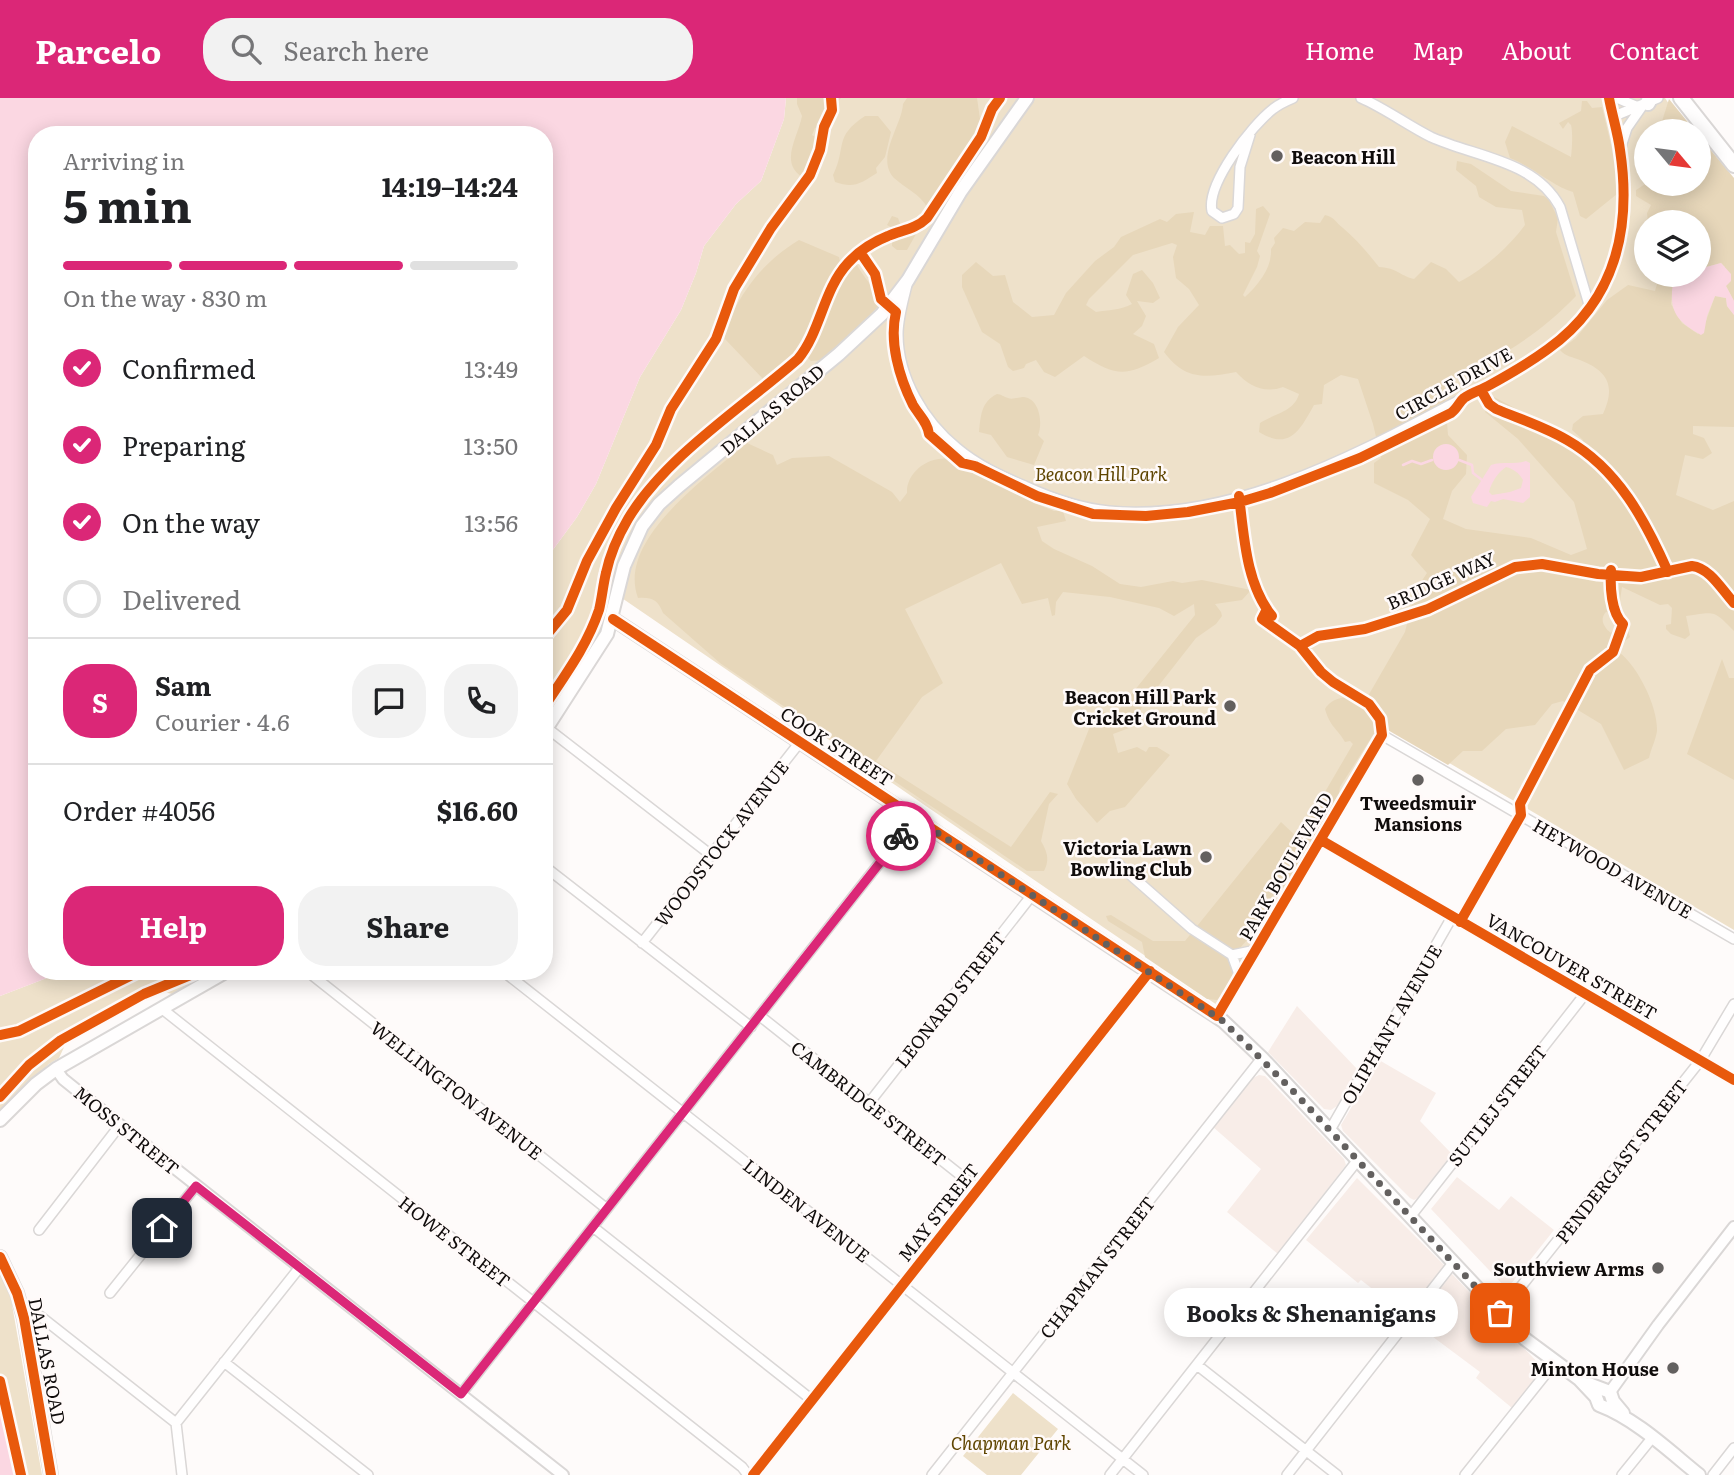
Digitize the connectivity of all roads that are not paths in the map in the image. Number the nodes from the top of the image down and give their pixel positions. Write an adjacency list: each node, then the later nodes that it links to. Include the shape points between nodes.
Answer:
1 (1027, 98): 12 (main road, DALLAS ROAD, via 961,191)
2 (1293, 98): 9 (street, via 1275,107)
3 (1361, 98): 13 (street, via 1433,138 1520,170 1552,191)
4 (1609, 98): 8 (street, CIRCLE DRIVE)
5 (1617, 98): 7 (street, via 1629,105)
6 (1681, 98): 11 (main road)
7 (1647, 102): 8 (street); 10 (street, CIRCLE DRIVE, via 1627,128)
8 (1612, 117): 10 (street, CIRCLE DRIVE)
9 (1250, 135): 9 (street, via 1237,148 1211,197 1212,211 1222,218 1238,208 1240,167)
10 (1620, 150): 13 (street, CIRCLE DRIVE, via 1624,202 1620,237 1601,293)
11 (1734, 165)
12 (908, 280): 13 (street, CIRCLE DRIVE, via 899,322 900,353 914,394 937,429 962,452 997,473 1053,497 1079,506 1131,512 1213,503 1263,490 1354,454 1481,390 1548,349); 15 (main road, DALLAS ROAD, via 864,332 659,504 632,544)
13 (1590, 308)
14 (1611, 575): 17 (street, BRIDGE WAY, via 1542,564 1515,567 1428,609 1365,629 1318,636)
15 (612, 619): 18 (main road, DALLAS ROAD); 21 (main road, COOK STREET)
16 (1262, 619): 17 (street)
17 (1300, 646): 20 (street, via 1321,672 1369,704 1380,719)
18 (553, 719)
19 (553, 735): 25 (street)
20 (1382, 735): 22 (street, HEYWOOD AVENUE); 24 (street, PARK BOULEVARD)
21 (800, 742): 23 (main road, COOK STREET); 25 (street, WOODSTOCK AVENUE)
22 (1521, 815): 29 (street, OLIPHANT AVENUE); 30 (street, HEYWOOD AVENUE)
23 (915, 818): 28 (main road, COOK STREET); 42 (street)
24 (1321, 840): 29 (street, VANCOUVER STREET); 32 (street, PARK BOULEVARD)
25 (711, 855): 31 (street, WOODSTOCK AVENUE)
26 (1117, 863): 33 (street, via 1174,914)
27 (553, 873): 31 (street)
28 (1032, 895): 34 (main road, COOK STREET); 49 (street, LEONARD STREET)
29 (1456, 920): 39 (street, VANCOUVER STREET); 53 (street, OLIPHANT AVENUE)
30 (1734, 939)
31 (642, 943): 44 (street)
32 (1256, 950): 33 (street); 35 (street, PARK BOULEVARD)
33 (1232, 955): 35 (street)
34 (1150, 971): 43 (main road, COOK STREET); 56 (street, MAY STREET)
35 (1240, 977): 43 (street, PARK BOULEVARD)
36 (211, 980): 41 (main road)
37 (318, 980): 57 (street, WELLINGTON AVENUE)
38 (514, 980): 50 (street, LINDEN AVENUE)
39 (1585, 994): 46 (street, VANCOUVER STREET); 58 (street, SUTLEJ STREET)
40 (1734, 1004): 46 (street, PENDERGAST STREET)
41 (161, 1008): 47 (main road); 67 (street, HOWE STREET)
42 (760, 1016): 44 (street); 49 (street, CAMBRIDGE STREET)
43 (1217, 1016): 45 (main road, COOK STREET)
44 (751, 1027): 50 (street)
45 (1262, 1058): 53 (main road, COOK STREET); 73 (street, CHAPMAN STREET)
46 (1700, 1061): 48 (street, VANCOUVER STREET); 68 (street, PENDERGAST STREET)
47 (56, 1069): 51 (main road); 52 (street, MOSS STREET)
48 (1734, 1080)
49 (869, 1103): 56 (street, CAMBRIDGE STREET)
50 (684, 1113): 57 (street); 65 (street, LINDEN AVENUE)
51 (0, 1120)
52 (120, 1125): 55 (street, MOSS STREET); 61 (street)
53 (1330, 1130): 54 (main road, COOK STREET)
54 (1357, 1161): 58 (main road, COOK STREET); 72 (street)
55 (196, 1186): 64 (street, MOSS STREET); 66 (street)
56 (978, 1189): 65 (street, MAY STREET)
57 (607, 1209): 59 (street)
58 (1410, 1217): 63 (main road, COOK STREET)
59 (593, 1227): 67 (street); 76 (street)
60 (1734, 1227): 75 (street)
61 (39, 1230)
62 (0, 1257): 69 (main road, DALLAS ROAD)
63 (1453, 1263): 68 (main road, COOK STREET); 80 (street)
64 (300, 1267): 70 (street); 74 (street, MOSS STREET)
65 (903, 1285): 73 (street, LINDEN AVENUE); 76 (street, MAY STREET)
66 (110, 1293)
67 (533, 1303): 74 (street); 87 (street, HOWE STREET)
68 (1500, 1313): 71 (main road, COOK STREET)
69 (24, 1318): 77 (street, via 40,1316); 83 (main road, DALLAS ROAD)
70 (225, 1362): 77 (street); 85 (street)
71 (1556, 1362): 75 (main road, COOK STREET); 82 (street)
72 (1197, 1365): 80 (street); 81 (street)
73 (1013, 1373): 81 (street, LINDEN AVENUE); 88 (street, CHAPMAN STREET)
74 (461, 1394): 86 (street, MOSS STREET)
75 (1606, 1397): 78 (main road, COOK STREET)
76 (812, 1400): 87 (street, MAY STREET)
77 (176, 1423): 84 (street)
78 (1652, 1438): 94 (street); 95 (main road, COOK STREET)
79 (1734, 1448): 96 (street)
80 (1306, 1451): 91 (street); 92 (street)
81 (1122, 1459): 89 (street); 90 (street, LINDEN AVENUE)
82 (1469, 1471): 93 (street)
83 (51, 1475)
84 (182, 1475)
85 (368, 1475)
86 (563, 1475)
87 (750, 1475)
88 (932, 1475)
89 (1110, 1475)
90 (1143, 1475)
91 (1287, 1475)
92 (1336, 1475)
93 (1482, 1475)
94 (1622, 1475)
95 (1699, 1475)
96 (1713, 1475)

